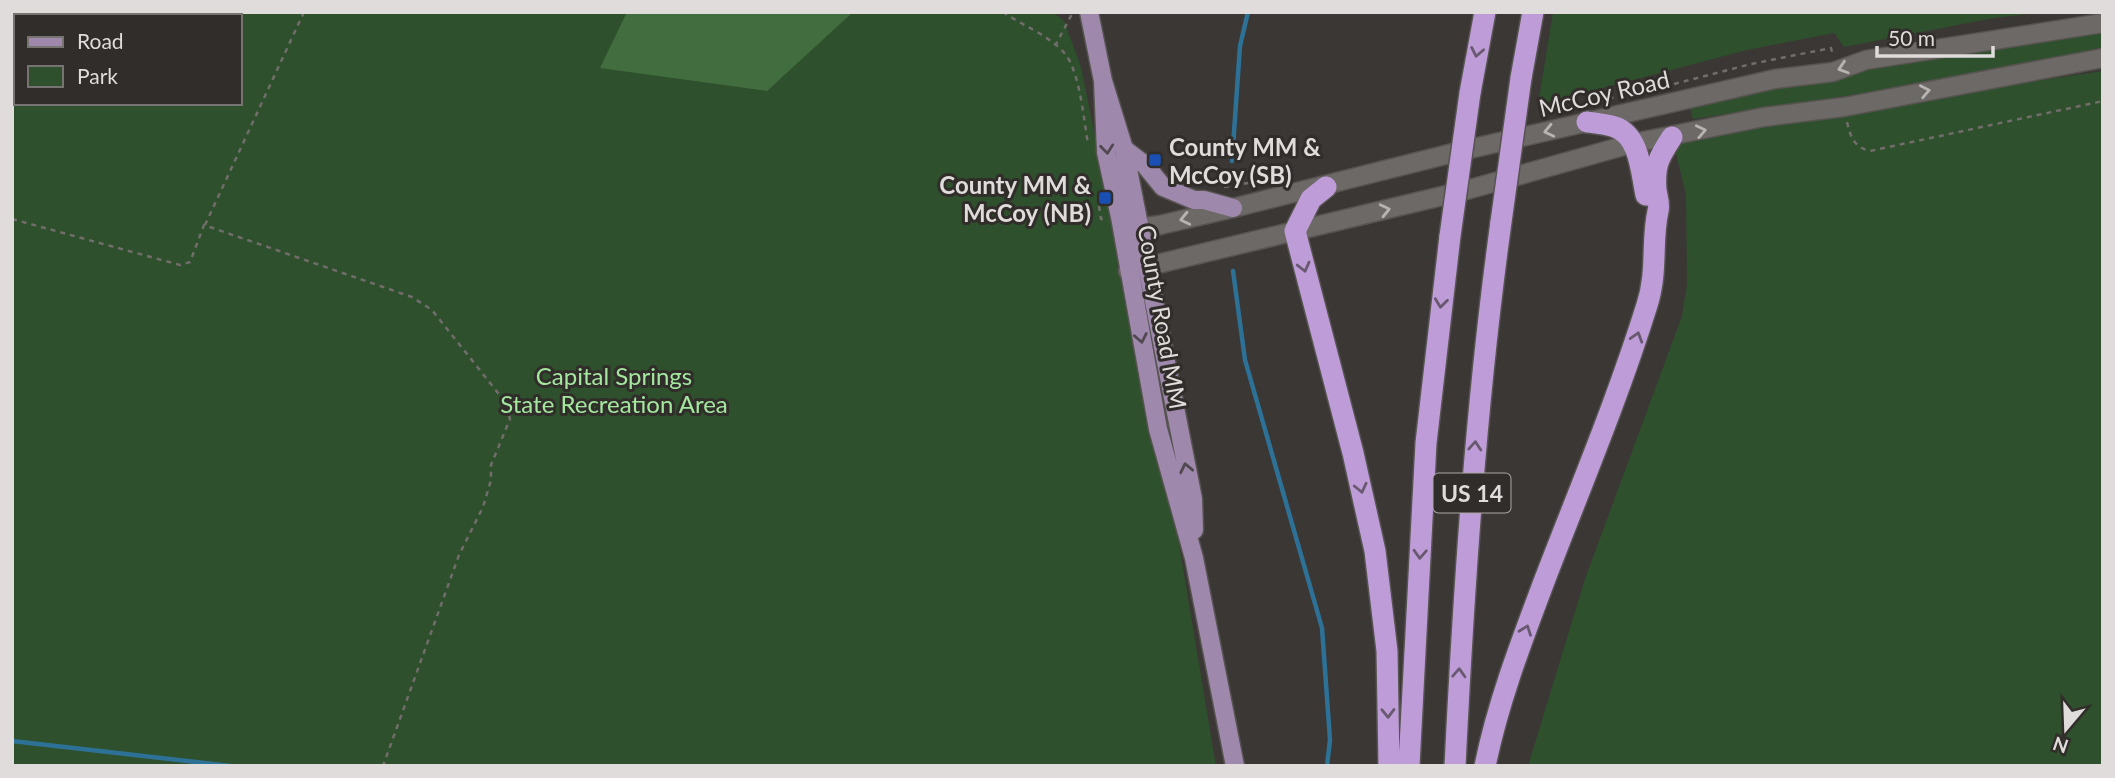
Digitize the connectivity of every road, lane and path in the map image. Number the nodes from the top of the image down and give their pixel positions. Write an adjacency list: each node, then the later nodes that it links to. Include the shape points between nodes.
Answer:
1 (304, 12): 22 (path)
2 (1003, 12): 8 (path)
3 (1073, 12): 8 (path)
4 (1089, 12): 10 (main road, County Road MM)
5 (1485, 12): 32 (highway, US 14, one-way to 32, bridge, via 1469,93 1426,443)
6 (1533, 12): 33 (highway, US 14, one-way to 6, bridge, via 1479,402)
7 (2103, 23): 11 (street, McCoy Road, one-way to 11, via 1866,60 1833,72 1775,79)
8 (1055, 46): 13 (path, via 1068,58 1073,72)
9 (2103, 58): 12 (street, one-way to 9)
10 (1103, 81): 15 (main road, County Road MM); 24 (main road, County Road MM, one-way to 24, via 1106,152)
11 (1587, 122): 14 (highway, via 1616,127); 16 (street, McCoy Road, one-way to 16)
12 (1672, 136): 14 (street); 19 (highway, via 1654,172 1659,210)
13 (1088, 143)
14 (1633, 143): 19 (highway); 25 (street, one-way to 14)
15 (1124, 149): 18 (main road, via 1163,187 1194,200); 23 (main road, County Road MM)
16 (1326, 187): 18 (street, McCoy Road); 25 (highway, via 1311,199)
17 (1098, 199): 21 (path)
18 (1233, 208): 23 (street, McCoy Road, one-way to 23)
19 (1655, 218): 34 (highway, one-way to 19, via 1493,725 1527,627 1652,290)
20 (12, 219): 22 (path, via 180,265 190,262)
21 (1101, 219)
22 (204, 225): 29 (path, via 412,297 432,310 506,403 510,419 491,465 483,507 459,555)
23 (1141, 229): 24 (street, McCoy Road); 26 (main road, County Road MM)
24 (1121, 231): 27 (main road, County Road MM)
25 (1295, 232): 26 (street); 31 (highway, one-way to 31, via 1375,551 1387,650)
26 (1147, 268): 27 (street); 28 (main road, County Road MM, one-way to 26, via 1193,499)
27 (1128, 271): 28 (main road, County Road MM, one-way to 28, via 1158,429)
28 (1194, 558): 30 (main road, County Road MM)
29 (383, 766)
30 (1235, 766)
31 (1389, 766)
32 (1409, 766)
33 (1455, 766)
34 (1485, 766)

